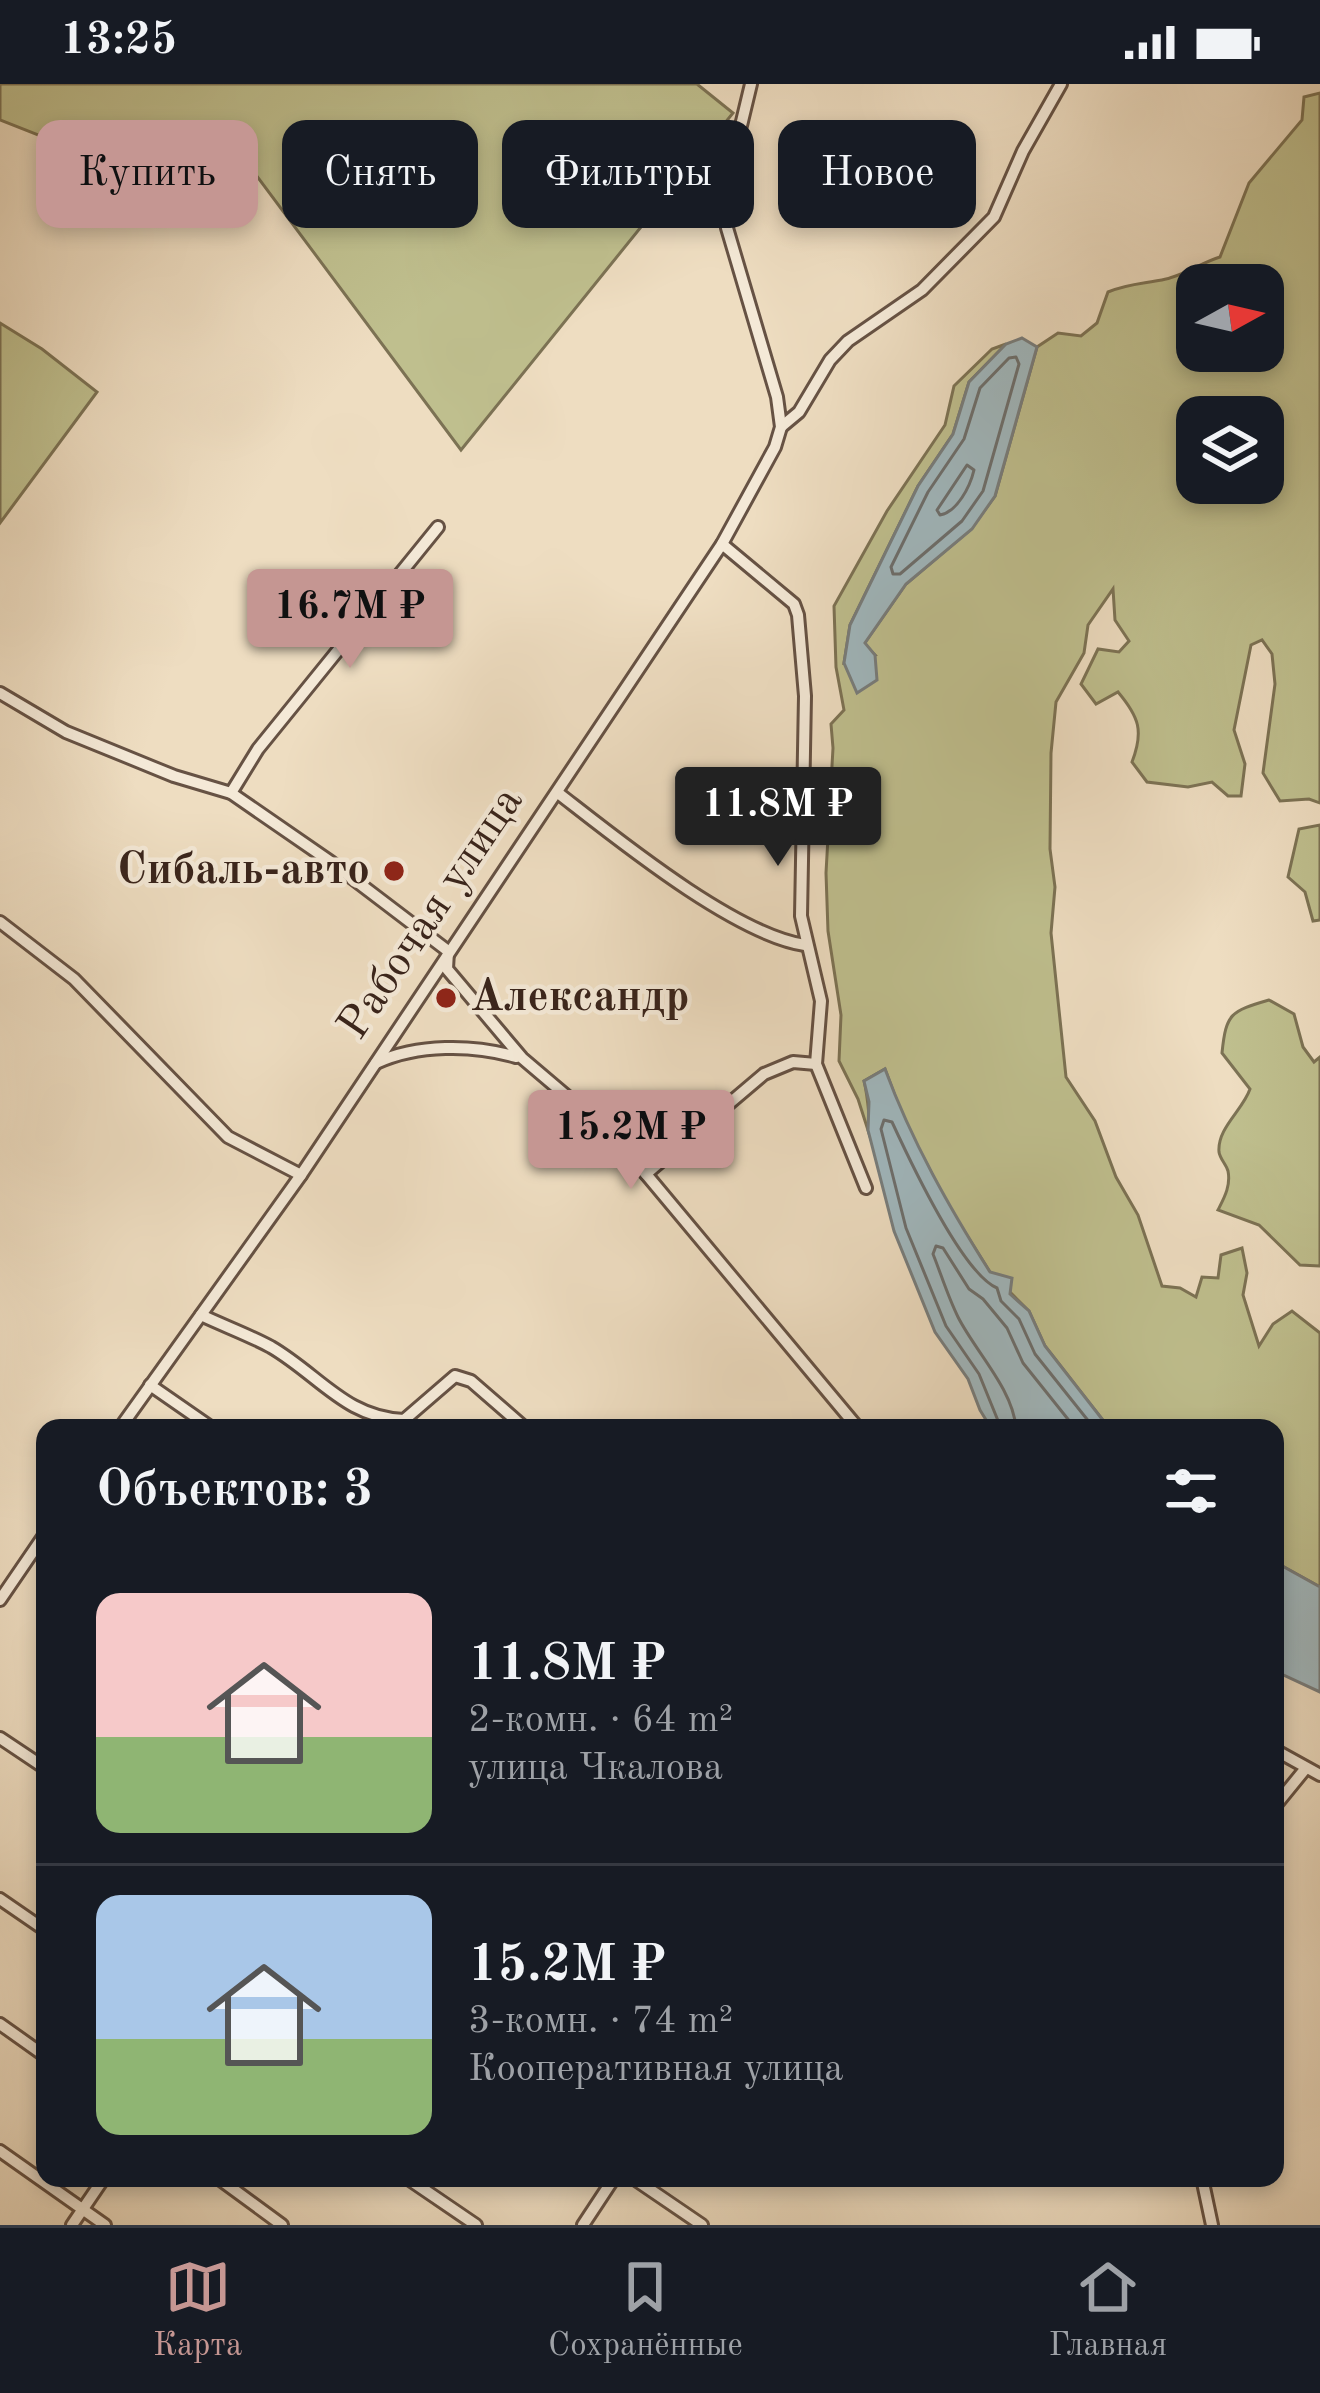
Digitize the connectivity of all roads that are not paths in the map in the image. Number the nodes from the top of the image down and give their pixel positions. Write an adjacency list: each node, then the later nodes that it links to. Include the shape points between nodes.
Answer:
1 (752, 84): 3 (street, via 726,188 727,228)
2 (1061, 84): 3 (street, Рабочая улица, via 994,217 922,290 848,340)
3 (781, 427): 5 (street, Рабочая улица)
4 (438, 527): 7 (street)
5 (722, 544): 8 (street, Рабочая улица); 10 (street, via 798,615)
6 (0, 693): 7 (street, via 66,732)
7 (231, 793): 11 (street)
8 (558, 793): 10 (street, via 688,888 769,934); 11 (street, Рабочая улица)
9 (0, 922): 16 (street, via 74,979 228,1137)
10 (805, 944): 14 (street, via 821,1001)
11 (448, 951): 12 (street, via 447,969); 13 (street, Рабочая улица)
12 (522, 1058): 13 (street, via 422,1050); 15 (street)
13 (373, 1064): 16 (street, Рабочая улица)
14 (816, 1064): 15 (street, via 793,1062 764,1074); 17 (street)
15 (646, 1174): 25 (street)
16 (301, 1175): 18 (street, Рабочая улица)
17 (866, 1188)
18 (201, 1316): 19 (street, Рабочая улица); 22 (street, via 274,1349)
19 (150, 1385): 20 (street, Рабочая улица); 21 (street)
20 (126, 1419)
21 (199, 1419)
22 (378, 1419)
23 (405, 1419): 24 (street, via 454,1376)
24 (515, 1419)
25 (850, 1419)
26 (36, 1547): 27 (street)
27 (0, 1600)
28 (0, 1738): 30 (street)
29 (1284, 1755): 31 (street)
30 (36, 1762)
31 (1306, 1768): 32 (street); 33 (street)
32 (1320, 1775)
33 (1284, 1794)
34 (0, 1899): 35 (street)
35 (36, 1924)
36 (0, 2024): 37 (street)
37 (36, 2050)
38 (0, 2151): 39 (street)
39 (36, 2176)
40 (52, 2187): 47 (street)
41 (98, 2187): 47 (street)
42 (230, 2187): 50 (street)
43 (420, 2187): 51 (street)
44 (608, 2187): 52 (street)
45 (646, 2187): 53 (street)
46 (1204, 2187): 54 (street)
47 (83, 2209): 48 (street); 49 (street)
48 (72, 2225)
49 (105, 2225)
50 (282, 2225)
51 (476, 2225)
52 (583, 2225)
53 (702, 2225)
54 (1212, 2225)

